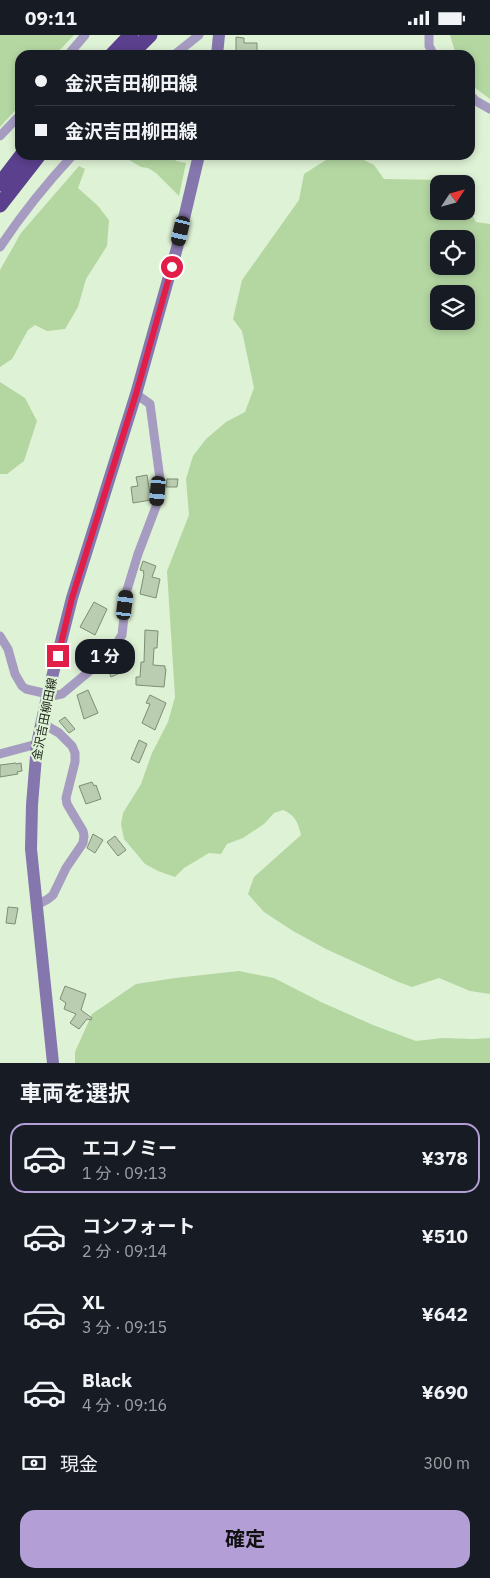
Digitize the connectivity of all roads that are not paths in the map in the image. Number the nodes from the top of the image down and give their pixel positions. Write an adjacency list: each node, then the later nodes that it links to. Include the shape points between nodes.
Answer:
1 (85, 35): 7 (street)
2 (131, 35): 8 (highway)
3 (150, 35): 9 (highway)
4 (199, 35): 10 (street)
5 (220, 35): 11 (main road)
6 (429, 35): 12 (street)
7 (72, 50)
8 (117, 50)
9 (135, 50)
10 (180, 50)
11 (218, 50)
12 (432, 50)
13 (475, 100): 14 (street)
14 (490, 109)
15 (15, 120): 16 (street)
16 (0, 136)
17 (18, 160): 21 (highway)
18 (35, 160): 22 (highway)
19 (69, 160): 23 (street)
20 (198, 160): 24 (main road, 金沢吉田柳田線, via 177,249)
21 (0, 184)
22 (0, 205)
23 (0, 247)
24 (136, 394): 26 (main road, 金沢吉田柳田線, via 72,598); 26 (street, via 150,404 160,479 158,504 127,590 122,635 110,654 62,695)
25 (0, 636): 26 (street, via 22,686)
26 (47, 696): 27 (main road, 金沢吉田柳田線)
27 (42, 723): 28 (main road, 金沢吉田柳田線); 30 (street, via 59,733 75,753 66,804 84,836 53,895)
28 (37, 744): 29 (street); 30 (main road, 金沢吉田柳田線, via 32,840)
29 (0, 754)
30 (37, 905): 31 (main road, 金沢吉田柳田線)
31 (53, 1063)

